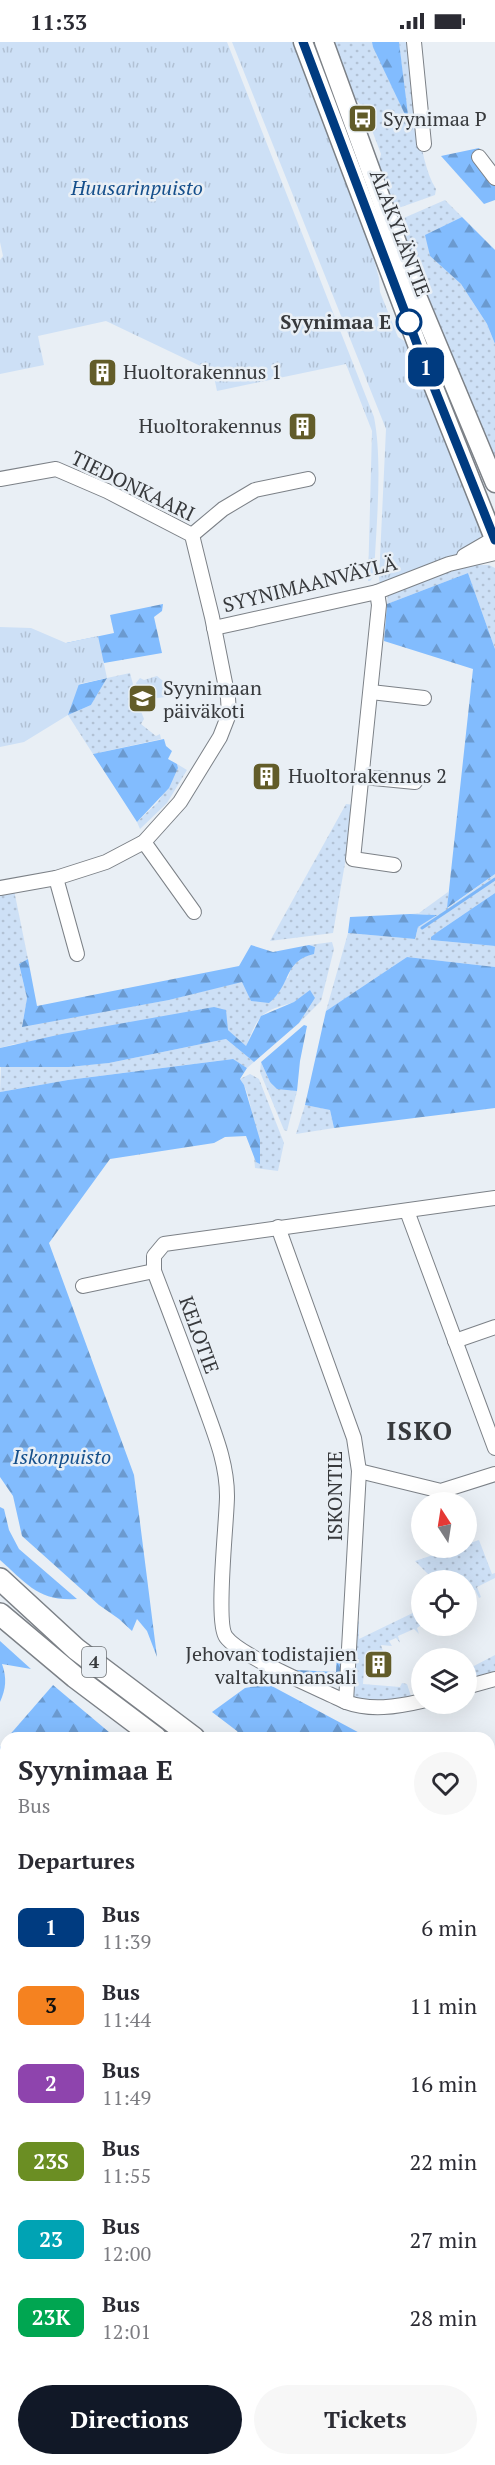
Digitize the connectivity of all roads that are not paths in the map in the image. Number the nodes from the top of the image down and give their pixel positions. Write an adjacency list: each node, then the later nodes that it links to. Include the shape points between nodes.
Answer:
1 (303, 42): 11 (main road, ALAKYLÄNTIE)
2 (324, 42): 9 (main road, ALAKYLÄNTIE, via 412,284)
3 (414, 42): 4 (street)
4 (424, 144)
5 (478, 157): 6 (street)
6 (495, 178)
7 (0, 479): 10 (street, TIEDONKAARI, via 57,470 108,491)
8 (308, 479): 10 (street, via 255,490 223,509)
9 (495, 483)
10 (192, 535): 15 (street, TIEDONKAARI)
11 (495, 539): 13 (street, SYYNIMAANVÄYLÄ)
12 (495, 553): 13 (street, SYYNIMAANVÄYLÄ)
13 (449, 564): 14 (street, SYYNIMAANVÄYLÄ)
14 (377, 592): 15 (street, SYYNIMAANVÄYLÄ); 16 (street)
15 (214, 628): 20 (street, TIEDONKAARI, via 228,698 226,723 180,802)
16 (371, 692): 17 (street); 18 (street)
17 (424, 698)
18 (363, 777): 19 (street); 21 (street, via 353,859)
19 (415, 782)
20 (144, 842): 22 (street, via 106,862); 24 (street)
21 (394, 865)
22 (56, 878): 23 (street); 25 (street)
23 (0, 888)
24 (194, 912)
25 (77, 954)
26 (495, 1198): 27 (street)
27 (407, 1211): 28 (street); 32 (street)
28 (278, 1227): 29 (street, via 164,1244 154,1256); 34 (street, ISKONTIE, via 351,1428)
29 (154, 1271): 30 (street); 41 (street, KELOTIE, via 226,1469 223,1633 257,1659)
30 (83, 1286)
31 (495, 1327): 32 (street)
32 (455, 1341): 33 (street)
33 (495, 1449)
34 (359, 1472): 35 (street, via 441,1491); 41 (street, ISKONTIE)
35 (495, 1474)
36 (0, 1579): 45 (highway, 4, via 76,1648)
37 (0, 1614): 38 (highway, 4)
38 (75, 1677): 43 (highway); 44 (highway, 4)
39 (495, 1679): 40 (street)
40 (477, 1684)
41 (346, 1702): 42 (street, via 384,1707)
42 (411, 1703)
43 (128, 1732)
44 (148, 1732)
45 (186, 1732)

